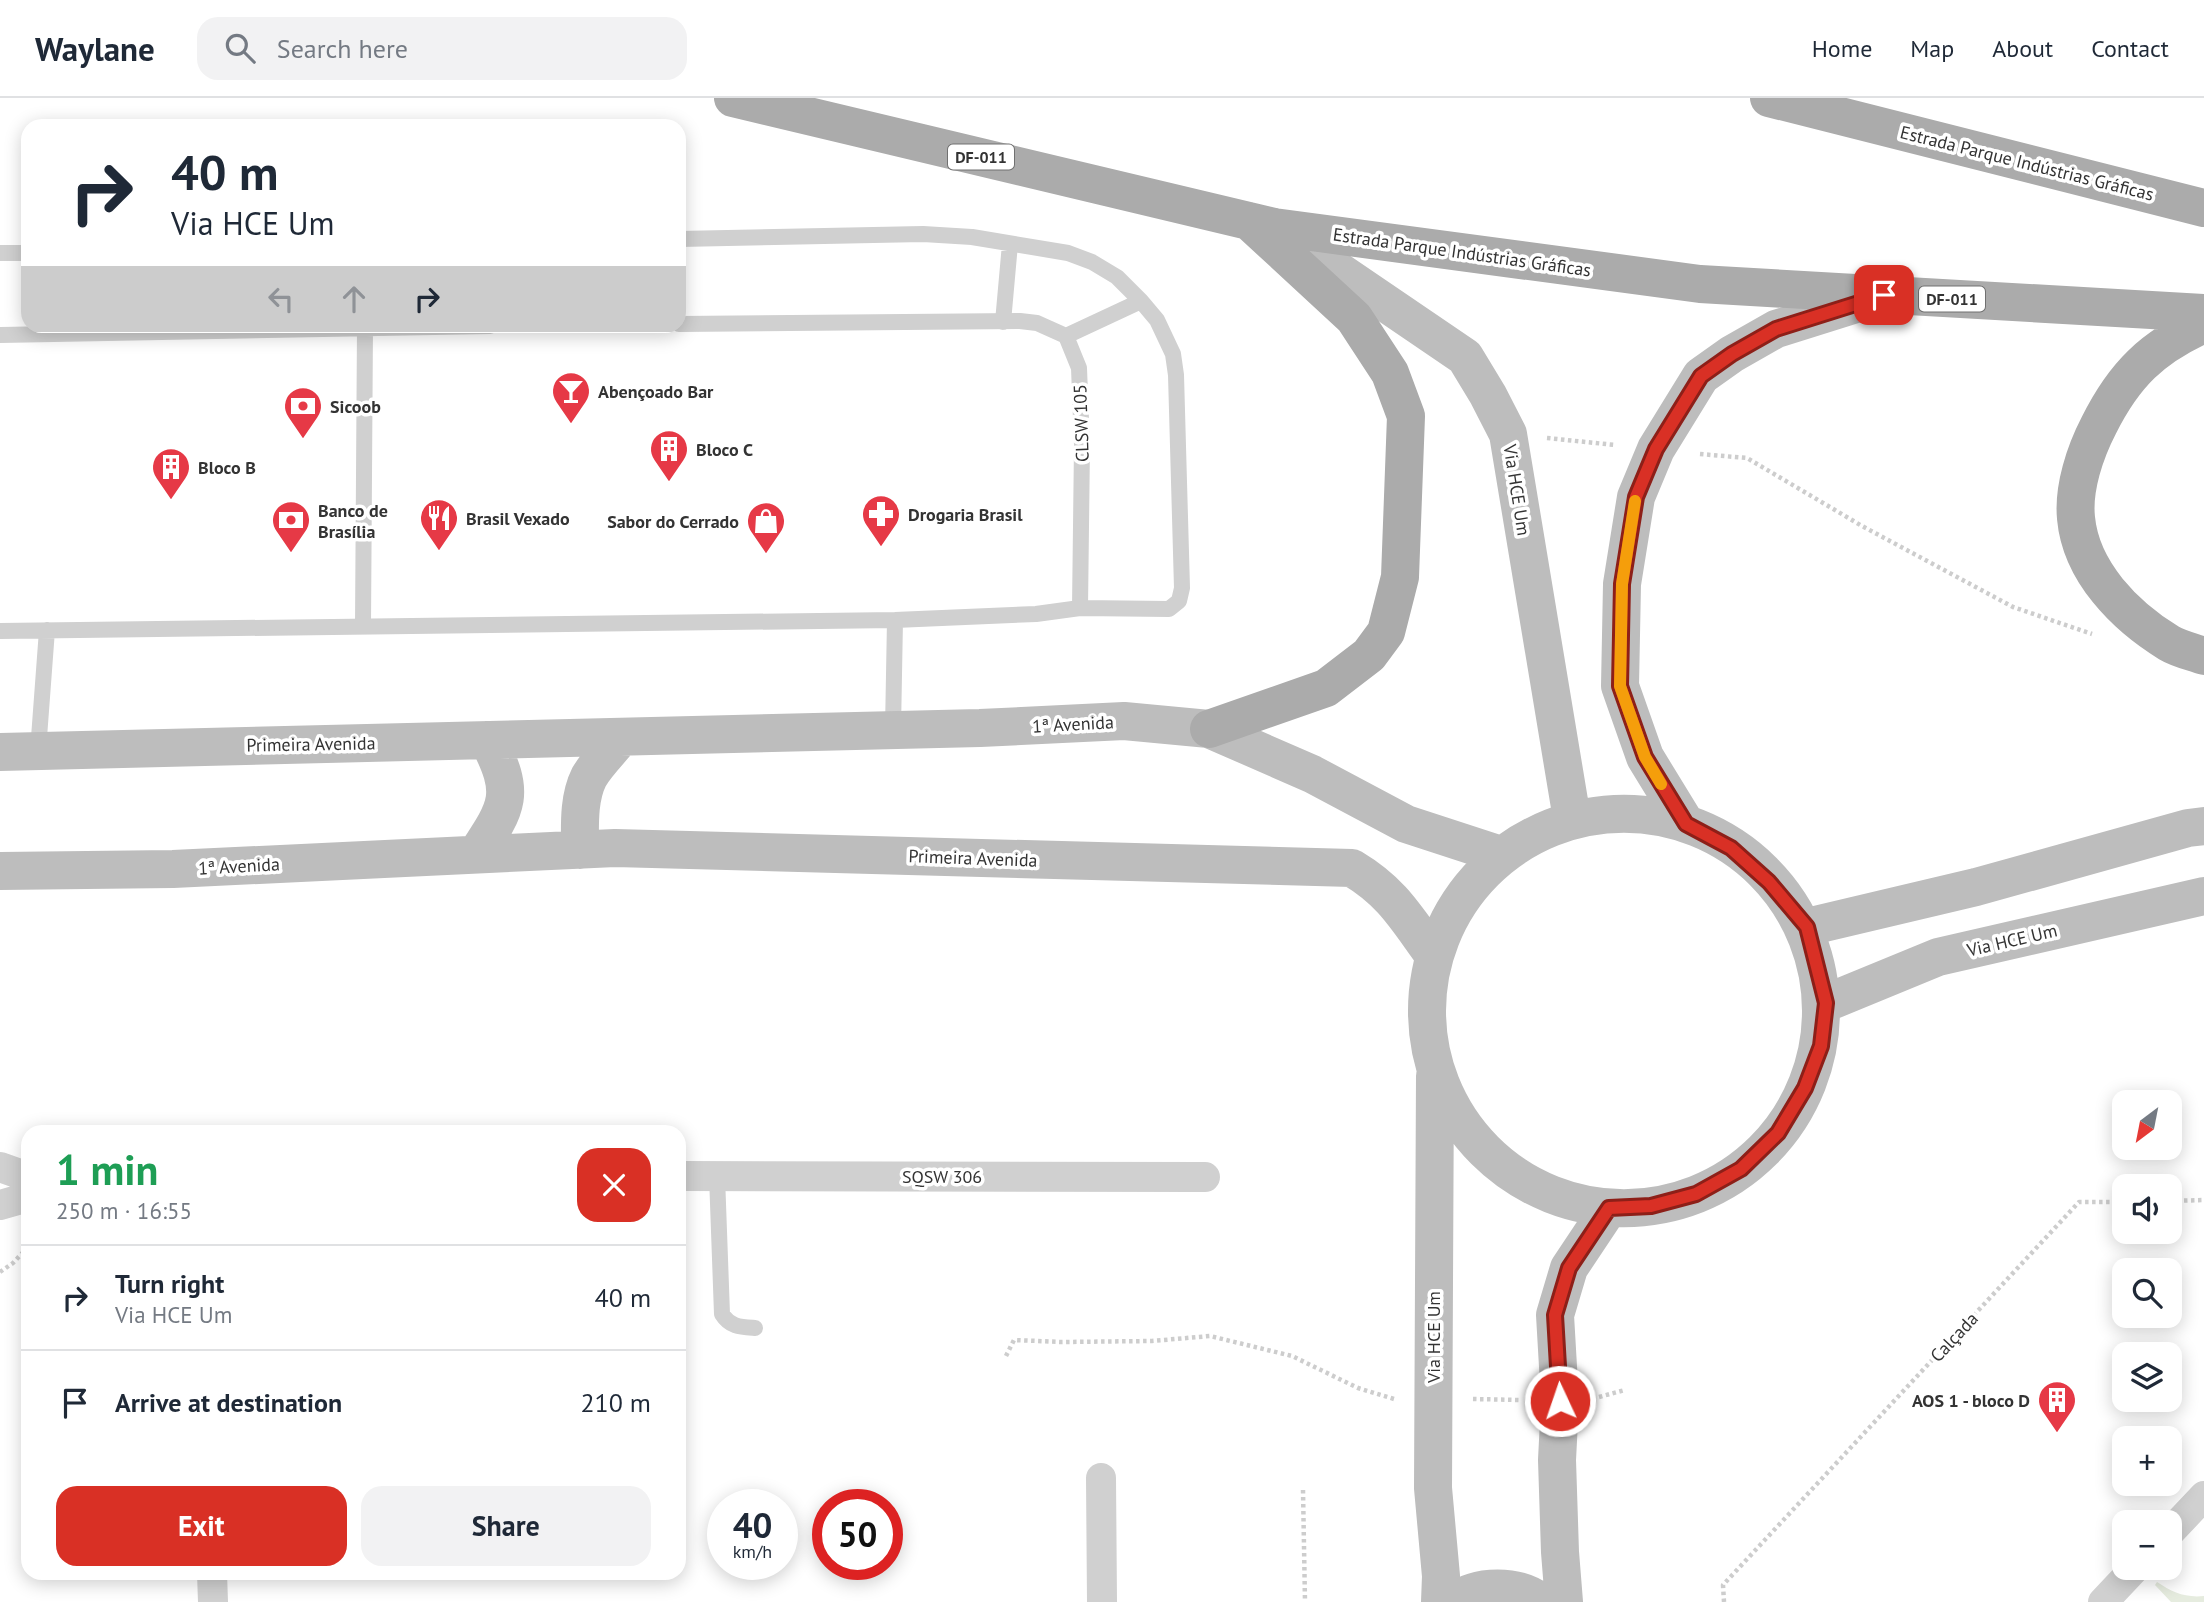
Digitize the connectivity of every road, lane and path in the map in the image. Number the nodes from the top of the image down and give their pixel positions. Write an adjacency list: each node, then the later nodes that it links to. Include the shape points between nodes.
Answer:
1 (733, 98): 4 (main road, Estrada Parque Indústrias Gráficas / DF-011)
2 (1769, 98): 3 (main road, Estrada Parque Indústrias Gráficas)
3 (2204, 208)
4 (1261, 223): 9 (main road, Estrada Parque Indústrias Gráficas / DF-011, via 1700,284); 19 (main road, Via HCE Um, via 1465,357); 29 (main road, via 1354,318 1390,373 1406,416 1400,576 1386,632 1369,655 1326,688)
5 (686, 239): 6 (lane, via 923,234)
6 (1010, 244): 10 (lane, via 1068,253 1092,262 1117,276); 12 (lane)
7 (0, 253): 8 (lane)
8 (21, 253)
9 (1884, 295): 11 (main road, Estrada Parque Indústrias Gráficas / DF-011); 20 (main road, via 1776,329 1732,354 1701,376)
10 (1140, 301): 18 (lane); 21 (lane, via 1157,320 1175,364 1182,588 1179,601 1170,609)
11 (2204, 313)
12 (1003, 322): 13 (lane); 18 (lane, via 1037,323)
13 (686, 324)
14 (2204, 324): 27 (main road, via 2162,345 2133,371 2111,401 2080,472 2076,518 2086,554 2102,584 2133,616 2171,644)
15 (81, 333): 17 (lane)
16 (365, 333): 23 (lane)
17 (0, 335)
18 (1066, 336): 21 (lane, CLSW 105, via 1079,368)
19 (1508, 434): 20 (path); 34 (main road, Via HCE Um)
20 (1656, 449): 26 (path, via 1748,458 2013,607); 35 (main road, via 1636,497 1622,584 1620,686 1645,757)
21 (1080, 608): 22 (lane)
22 (895, 620): 23 (lane); 28 (lane)
23 (363, 626): 24 (lane)
24 (47, 629): 25 (lane); 32 (lane)
25 (0, 631)
26 (2105, 638)
27 (2204, 656)
28 (893, 729): 29 (main road, 1ª Avenida, via 1124,721); 30 (main road, 1ª Avenida)
29 (1209, 729): 39 (main road, 1ª Avenida, via 1312,774 1406,824)
30 (621, 737): 31 (main road, Primeira Avenida); 37 (main road, via 586,783)
31 (488, 740): 32 (main road, Primeira Avenida); 38 (main road, via 503,772 505,803)
32 (38, 751): 33 (main road, Primeira Avenida)
33 (0, 752)
34 (1572, 819): 35 (main road, Via HCE Um, via 1634,814); 39 (main road, Via HCE Um)
35 (1686, 824): 42 (main road, Via HCE Um, via 1731,848 1769,882)
36 (2204, 826): 42 (main road)
37 (580, 850): 38 (main road, Primeira Avenida); 43 (main road, Primeira Avenida, via 1352,868 1396,903)
38 (477, 853): 40 (main road, 1ª Avenida, via 173,869)
39 (1498, 854): 43 (main road, Via HCE Um, via 1463,898)
40 (0, 871)
41 (2204, 896): 44 (main road, Via HCE Um, via 1938,957)
42 (1807, 927): 44 (main road, Via HCE Um)
43 (1432, 953): 45 (main road, Via HCE Um, via 1428,1027)
44 (1826, 1003): 56 (main road, Via HCE Um, via 1821,1046 1805,1088 1778,1133 1741,1169 1696,1194 1651,1206)
45 (1435, 1071): 56 (main road, Via HCE Um, via 1470,1137 1504,1168 1549,1194); 62 (main road, Via HCE Um)
46 (0, 1167): 47 (street)
47 (21, 1174)
48 (686, 1176): 49 (street, SQSW 306)
49 (718, 1176): 50 (street, SQSW 306); 59 (lane, via 722,1314 736,1327)
50 (1205, 1177)
51 (21, 1199): 55 (street)
52 (2204, 1200): 53 (path)
53 (2182, 1201)
54 (2112, 1202): 77 (path, Calçada, via 2079,1202 1723,1585)
55 (0, 1205)
56 (1609, 1208): 63 (main road, via 1569,1268 1555,1315)
57 (21, 1254): 58 (path)
58 (0, 1272)
59 (755, 1328)
60 (1006, 1356): 62 (path, via 1014,1340 1139,1341 1210,1336 1292,1356 1358,1388 1399,1401)
61 (1625, 1390): 63 (path)
62 (1433, 1398): 63 (path); 73 (main road, Via HCE Um)
63 (1560, 1401): 76 (main road, via 1559,1552)
64 (1101, 1478): 71 (street)
65 (1303, 1490): 72 (path)
66 (2204, 1496): 67 (street)
67 (2182, 1519)
68 (212, 1580): 70 (street)
69 (2124, 1580): 78 (street)
70 (213, 1602)
71 (1102, 1602)
72 (1305, 1602)
73 (1440, 1602)
74 (1454, 1602): 75 (main road, via 1478,1590 1502,1589 1531,1594)
75 (1541, 1602)
76 (1564, 1602)
77 (1724, 1602)
78 (2103, 1602)

